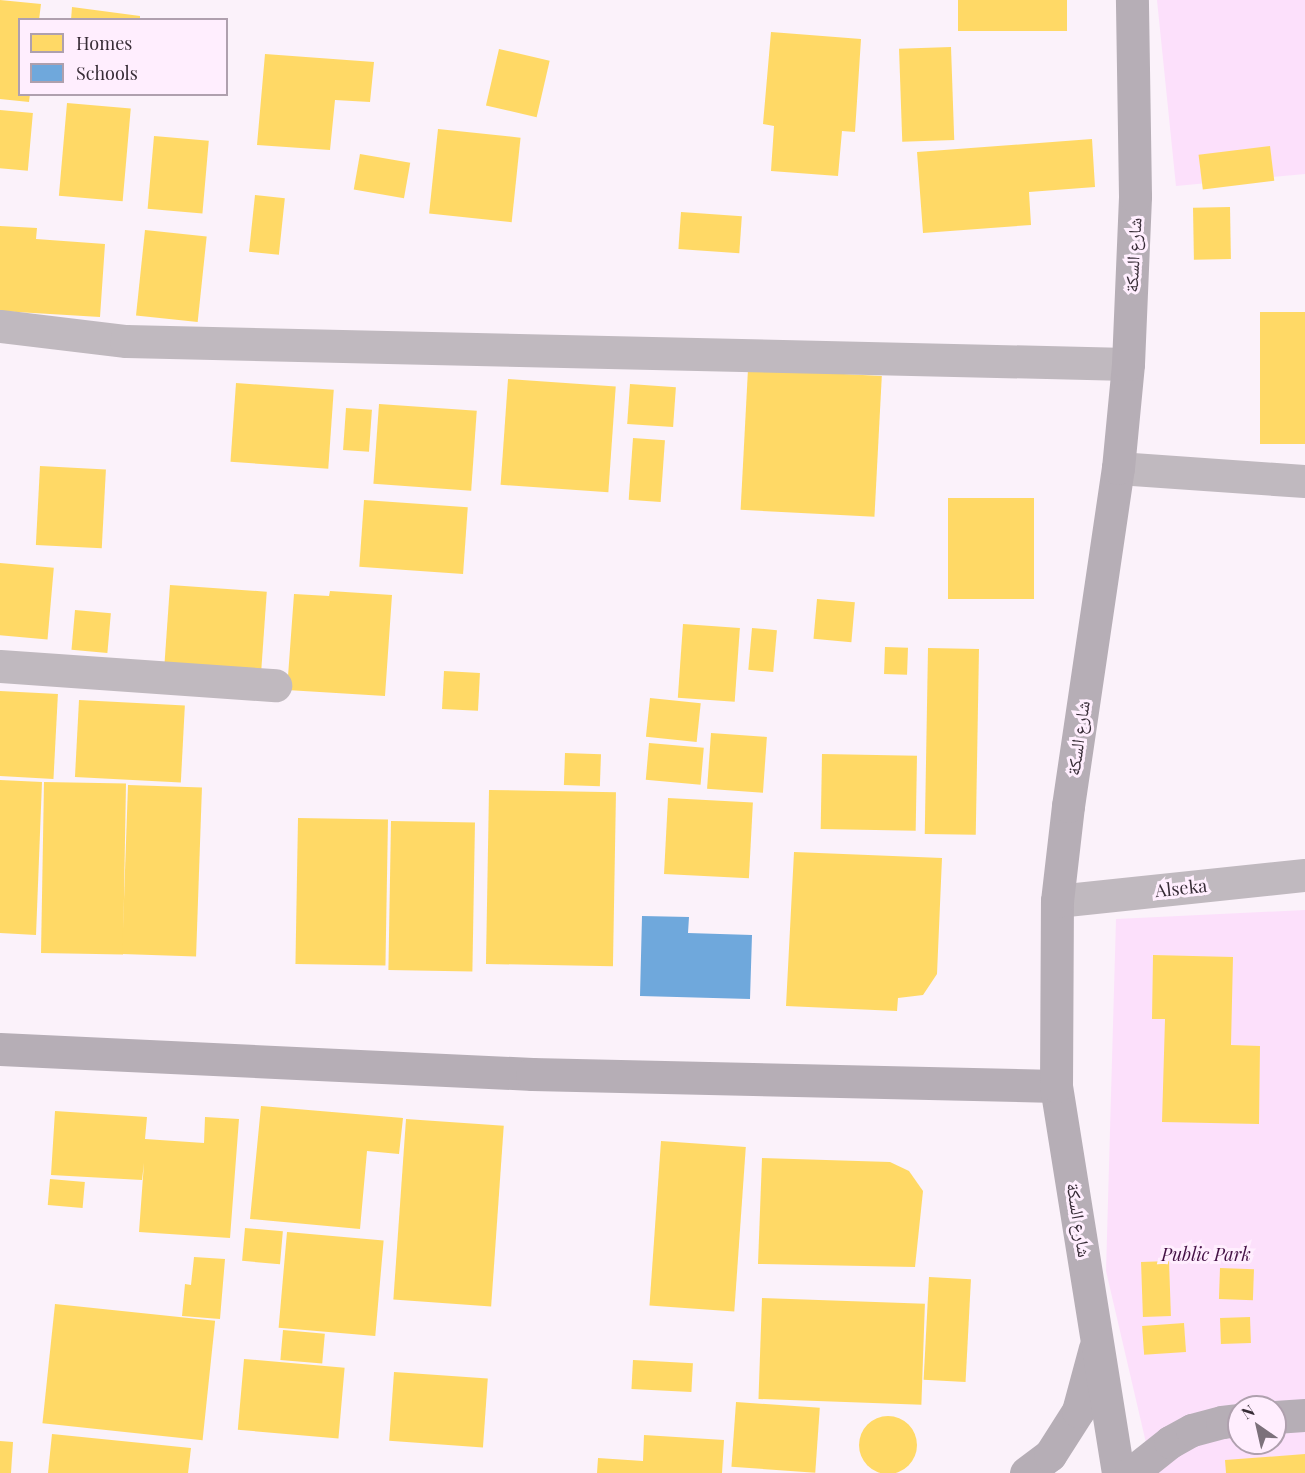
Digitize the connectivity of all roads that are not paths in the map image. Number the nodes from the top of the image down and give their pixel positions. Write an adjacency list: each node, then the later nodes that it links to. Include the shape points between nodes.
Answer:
1 (1132, 0): 3 (main road, شارع السكة, via 1136,196)
2 (0, 326): 3 (street, via 126,341)
3 (1128, 364): 4 (main road, شارع السكة)
4 (1118, 468): 5 (street); 9 (main road, شارع السكة)
5 (1305, 481)
6 (0, 666): 7 (street)
7 (274, 685)
8 (1305, 875): 9 (street, Alseka)
9 (1057, 901): 11 (main road, شارع السكة)
10 (0, 1049): 11 (main road, via 532,1074)
11 (1056, 1086): 12 (main road, شارع السكة)
12 (1098, 1338): 16 (main road, via 1078,1411 1050,1455); 17 (main road, شارع السكة)
13 (1305, 1415): 14 (main road)
14 (1287, 1416)
15 (1227, 1421): 18 (main road, via 1192,1430)
16 (1026, 1473)
17 (1119, 1473)
18 (1131, 1473)

